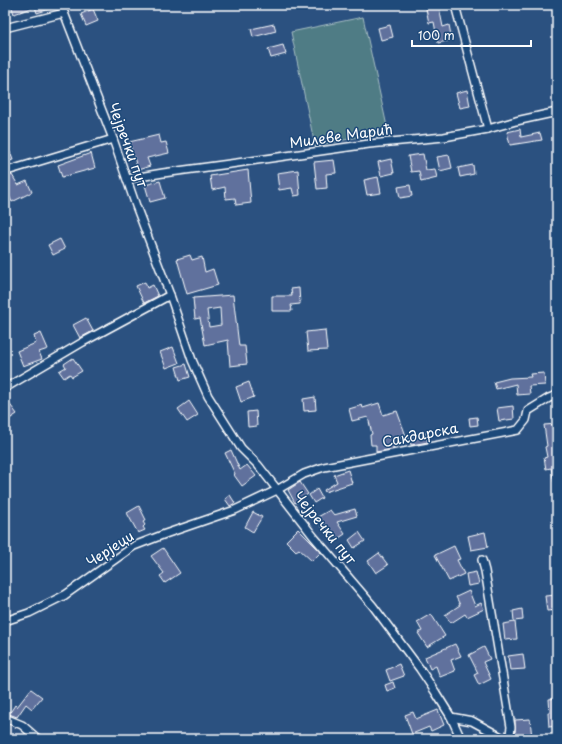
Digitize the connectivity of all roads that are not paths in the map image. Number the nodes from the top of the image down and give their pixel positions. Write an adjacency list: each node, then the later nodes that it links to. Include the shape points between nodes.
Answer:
1 (61, 5): 3 (street, Чејречки пут)
2 (455, 5): 6 (street)
3 (64, 13): 4 (street); 7 (street, Чејречки пут)
4 (5, 28)
5 (557, 112): 6 (street, Милеве Мaрић)
6 (488, 129): 9 (street, Милеве Мaрић)
7 (112, 139): 8 (street); 9 (street, Чејречки пут)
8 (7, 171)
9 (127, 179): 10 (street, Чејречки пут)
10 (170, 295): 11 (street); 13 (street, Чејречки пут, via 192,360 208,396 241,448)
11 (5, 388)
12 (557, 395): 13 (street, Сакдарска, via 528,411 526,420 518,430 324,467 304,474)
13 (277, 490): 15 (street, Черјеци, via 235,510 134,546 65,595 29,613); 16 (street, Чејречки пут, via 394,632)
14 (482, 560): 20 (street, via 511,727 510,734)
15 (5, 621)
16 (451, 717): 19 (street); 20 (street, via 472,721)
17 (5, 718): 18 (street, via 22,725)
18 (38, 739)
19 (461, 739)
20 (505, 739)

